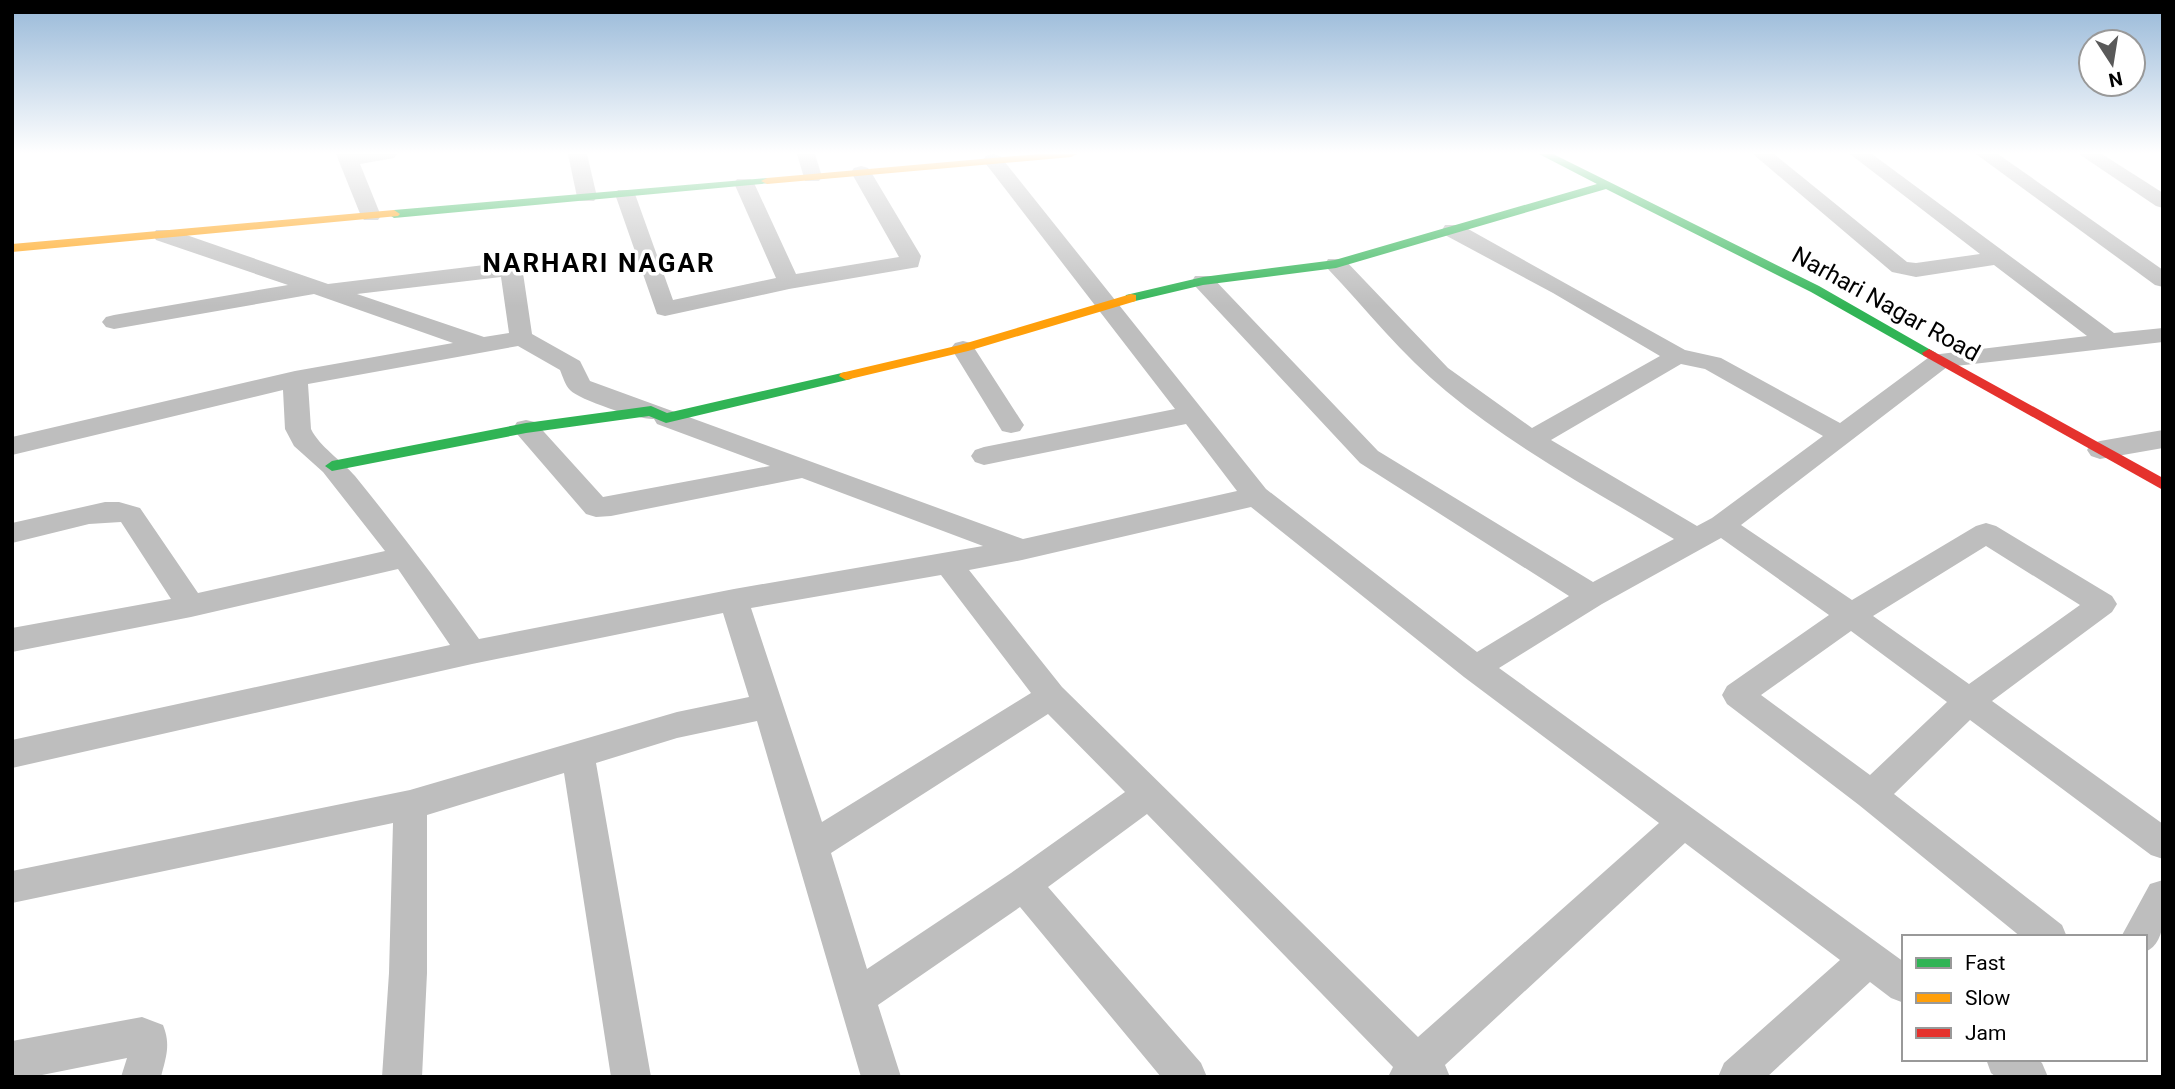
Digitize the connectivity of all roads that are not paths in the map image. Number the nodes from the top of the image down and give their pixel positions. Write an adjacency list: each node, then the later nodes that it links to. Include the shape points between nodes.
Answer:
1 (367, 205): 12 (street)
2 (499, 205): 12 (street)
3 (629, 205): 20 (street, via 665,309)
4 (754, 205): 20 (street)
5 (880, 205): 20 (street, via 910,262)
6 (1028, 205): 22 (street)
7 (1539, 205): 13 (street)
8 (1646, 205): 30 (street, Narhari Nagar Road, via 1815,289)
9 (1824, 205): 16 (street, via 1899,267 1916,270)
10 (1929, 205): 16 (street)
11 (2058, 205): 18 (street)
12 (372, 216): 14 (street)
13 (1453, 230): 17 (street); 29 (street)
14 (164, 235): 15 (street); 21 (street)
15 (12, 248)
16 (2000, 258): 26 (street)
17 (1336, 264): 19 (street); 37 (street, via 1445,377)
18 (2163, 280)
19 (1203, 281): 22 (street); 51 (street, via 1369,457)
20 (789, 282)
21 (323, 289): 23 (street); 25 (street, via 509,269); 27 (street)
22 (1104, 304): 28 (street); 32 (street)
23 (114, 322)
24 (2163, 335): 26 (street)
25 (521, 338): 27 (street); 33 (street, via 571,366 581,387)
26 (2109, 341): 30 (street)
27 (483, 345): 31 (street)
28 (963, 348): 33 (street); 34 (street)
29 (1678, 356): 36 (street, via 1718,366); 37 (street)
30 (1940, 360): 36 (street); 40 (street, Narhari Nagar Road)
31 (295, 379): 39 (street); 42 (street, via 300,436)
32 (1192, 414): 41 (street); 45 (street)
33 (659, 415): 35 (street); 43 (street)
34 (1011, 425)
35 (526, 428): 42 (street); 43 (street, via 596,506)
36 (1840, 434): 46 (street)
37 (1533, 439): 46 (street)
38 (2163, 439): 40 (street)
39 (12, 446)
40 (2100, 450): 44 (street, Narhari Nagar Road)
41 (984, 456)
42 (332, 466): 49 (street)
43 (805, 469): 48 (street)
44 (2163, 485)
45 (1256, 496): 48 (street); 57 (street)
46 (1709, 532): 51 (street); 54 (street)
47 (12, 533): 53 (street, via 99,513 130,515)
48 (1022, 550): 50 (street)
49 (405, 557): 53 (street); 56 (street)
50 (948, 563): 52 (street); 58 (street)
51 (1592, 596): 57 (street)
52 (734, 600): 56 (street); 60 (street)
53 (191, 606): 55 (street)
54 (1850, 615): 59 (street); 59 (street, via 1986,533 2102,604); 64 (street, via 1738,695)
55 (12, 640)
56 (472, 652): 61 (street)
57 (1475, 668): 66 (street)
58 (1051, 696): 63 (street); 68 (street)
59 (1967, 702): 64 (street); 67 (street)
60 (767, 706): 62 (street, via 677,725); 68 (street)
61 (12, 754)
62 (578, 755): 65 (street); 83 (street)
63 (1150, 793): 69 (street); 80 (street)
64 (1871, 795): 72 (street)
65 (410, 805): 70 (street); 82 (street)
66 (1684, 822): 74 (street); 80 (street)
67 (2163, 844)
68 (812, 847): 76 (street)
69 (1023, 885): 76 (street); 85 (street)
70 (12, 887)
71 (2163, 896): 73 (street)
72 (2046, 935)
73 (2140, 935)
74 (1868, 958): 75 (street); 86 (street)
75 (1902, 984)
76 (856, 998): 84 (street)
77 (12, 1061): 81 (street, via 142,1036 150,1045)
78 (2008, 1061): 87 (street)
79 (2043, 1061): 87 (street)
80 (1418, 1073)
81 (141, 1077)
82 (402, 1077)
83 (631, 1077)
84 (881, 1077)
85 (1187, 1077)
86 (1738, 1077)
87 (2029, 1077)

